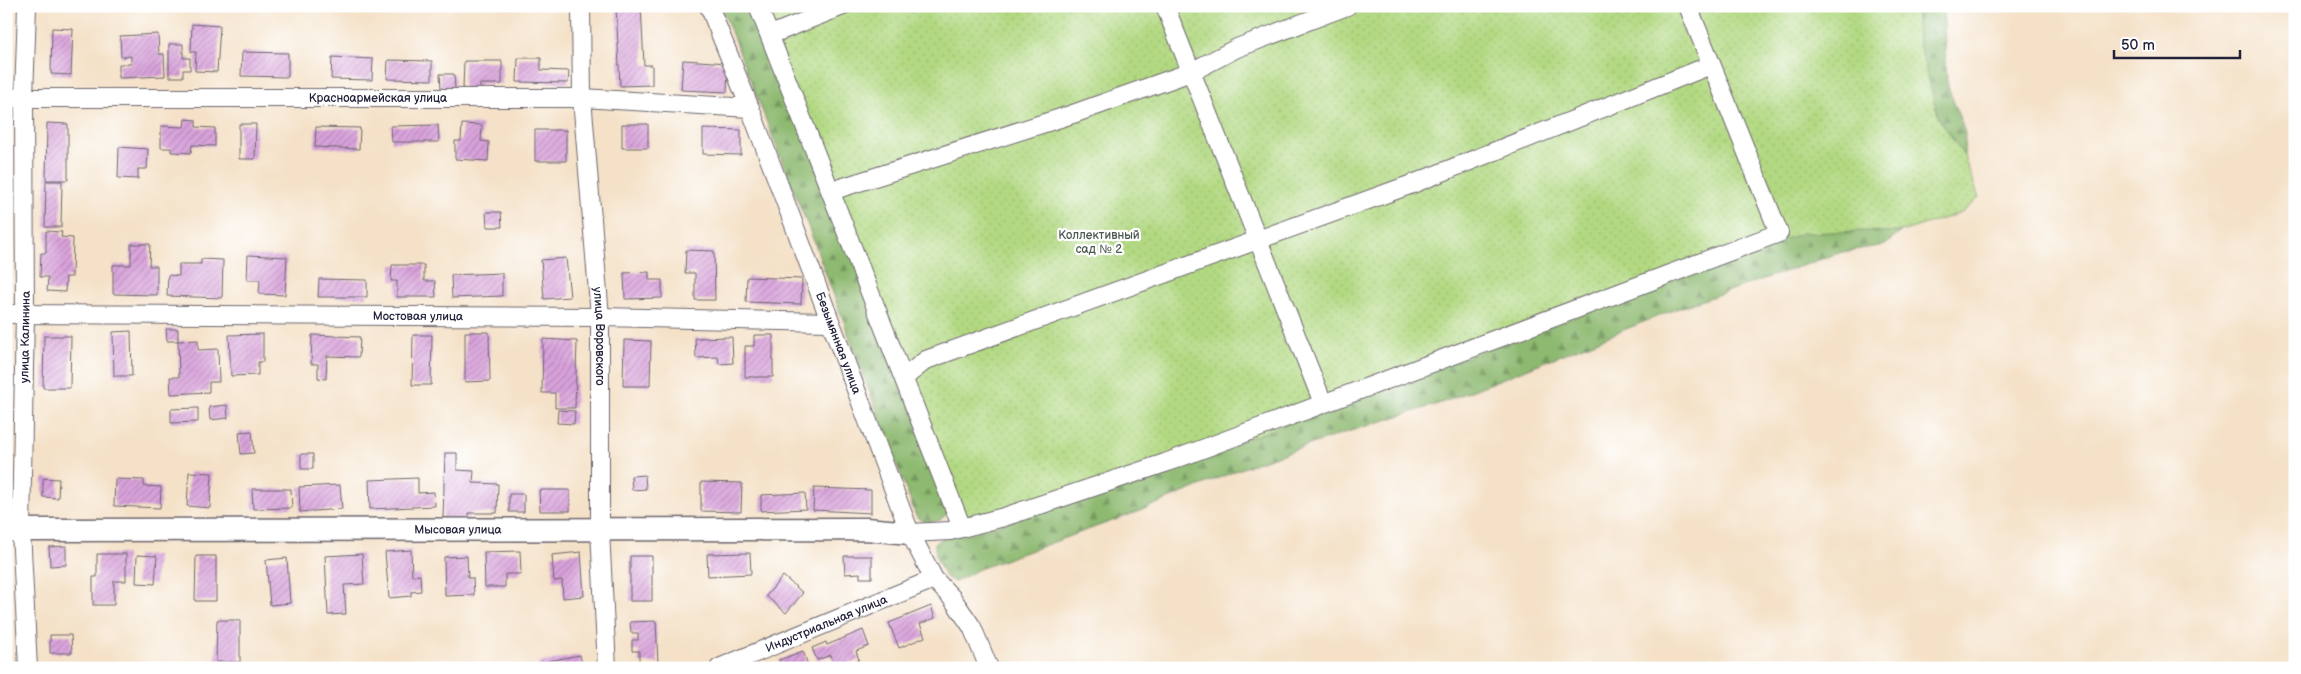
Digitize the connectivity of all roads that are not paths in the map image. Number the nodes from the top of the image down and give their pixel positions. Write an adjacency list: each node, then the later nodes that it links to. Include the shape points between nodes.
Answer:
1 (27, 6): 13 (street, улица Калинина)
2 (581, 6): 14 (street, улица Воровского)
3 (709, 6): 15 (street, Безымянная улица)
4 (758, 6): 9 (street)
5 (843, 6): 9 (street)
6 (1165, 6): 11 (street)
7 (1347, 6): 11 (street, via 1236,48)
8 (1688, 6): 10 (street)
9 (770, 35): 16 (street)
10 (1711, 65): 17 (street, via 1415,183); 23 (street, via 1779,233)
11 (1191, 72): 16 (street, via 1073,114); 17 (street)
12 (6, 98): 13 (street, Красноармейская улица)
13 (24, 98): 14 (street, Красноармейская улица); 19 (street, улица Калинина)
14 (582, 98): 15 (street, Красноармейская улица); 20 (street, улица Воровского)
15 (750, 108): 21 (street, Безымянная улица)
16 (831, 191): 22 (street)
17 (1259, 239): 22 (street, via 926,360); 23 (street)
18 (6, 314): 19 (street, Мостовая улица)
19 (25, 314): 20 (street, Мостовая улица); 25 (street, улица Калинина)
20 (600, 317): 21 (street, Мостовая улица); 26 (street, улица Воровского)
21 (830, 322): 27 (street, Безымянная улица)
22 (904, 377): 24 (street)
23 (1323, 403): 24 (street, via 1165,463)
24 (962, 528): 27 (street)
25 (14, 530): 26 (street, Мысовая улица); 29 (street, улица Калинина)
26 (600, 531): 27 (street, Мысовая улица, via 866,529); 30 (street, улица Воровского)
27 (910, 534): 28 (street, Безымянная улица)
28 (934, 579): 31 (street, Индустриальная улица); 32 (street, Безымянная улица, via 972,626)
29 (28, 668)
30 (607, 668)
31 (719, 668)
32 (989, 668)

